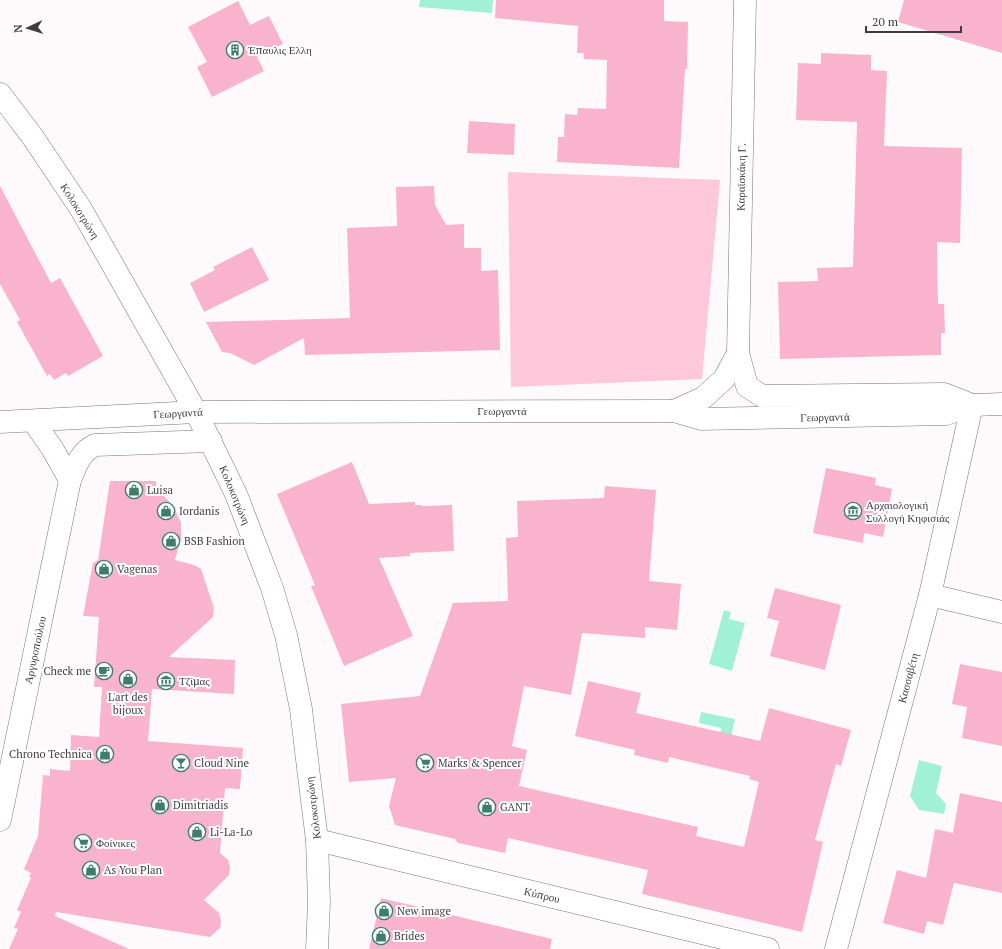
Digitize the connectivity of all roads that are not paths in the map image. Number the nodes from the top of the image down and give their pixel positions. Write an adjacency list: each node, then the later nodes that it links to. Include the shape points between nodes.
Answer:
1 (745, 0): 3 (street, Καραϊσκάκη Γ.)
2 (0, 94): 7 (street, Κολοκοτρώνη, via 81,209)
3 (738, 353): 5 (street, Καραϊσκάκη Γ., via 747,386 762,396 944,394); 6 (street, Καραϊσκάκη Γ., via 724,379 703,398)
4 (1002, 404): 5 (street, Γεωργαντά)
5 (972, 405): 6 (street, Γεωργαντά, via 946,414 701,419); 12 (street, Κασσαβέτη)
6 (674, 411): 7 (street, Γεωργαντά)
7 (196, 412): 8 (street, Γεωργαντά); 10 (street, Κολοκοτρώνη)
8 (32, 421): 9 (street, Γεωργαντά); 11 (street, via 52,448)
9 (0, 422)
10 (211, 441): 11 (street, Αργυροπούλου, via 95,445 79,458); 15 (street, Κολοκοτρώνη, via 236,494 269,580 286,635 301,709)
11 (70, 480): 14 (street, Αργυροπούλου)
12 (930, 595): 13 (street); 18 (street, Κασσαβέτη)
13 (1002, 612)
14 (0, 820)
15 (317, 840): 16 (street, Κολοκοτρώνη); 17 (street, Κύπρου)
16 (317, 949)
17 (768, 949)
18 (836, 949)

